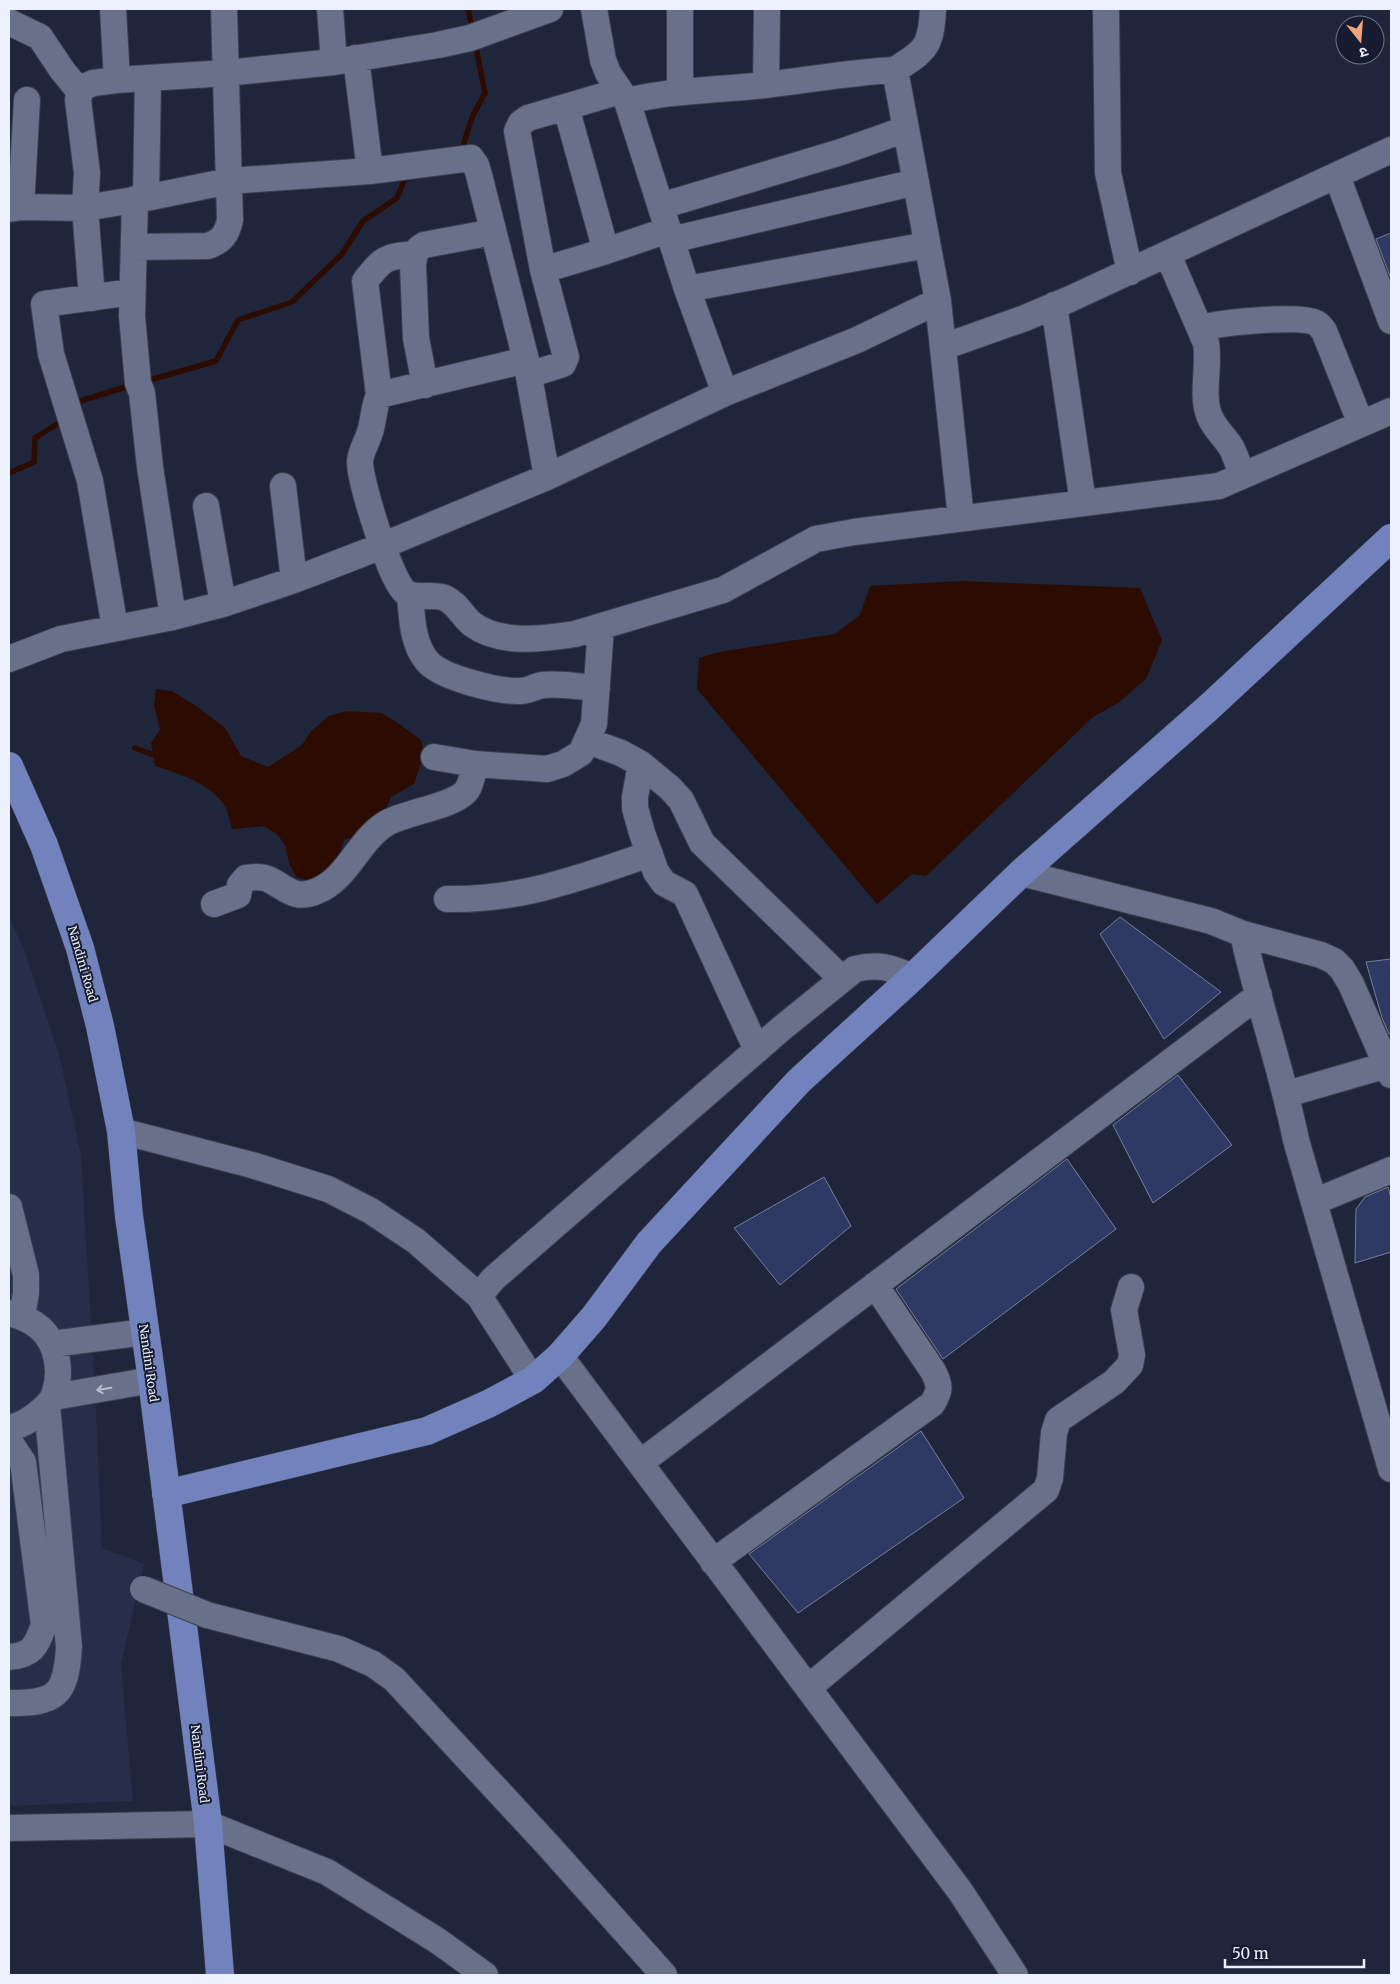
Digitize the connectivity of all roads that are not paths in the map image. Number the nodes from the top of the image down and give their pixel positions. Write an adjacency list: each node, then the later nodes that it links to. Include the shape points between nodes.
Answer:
1 (113, 9): 15 (street)
2 (224, 9): 13 (street)
3 (330, 9): 11 (street)
4 (550, 9): 11 (street, via 476,36)
5 (594, 9): 19 (street, via 602,60)
6 (680, 9): 18 (street)
7 (767, 9): 16 (street)
8 (933, 9): 12 (street, via 925,48)
9 (1106, 9): 39 (street, via 1108,173)
10 (9, 22): 17 (street, via 40,37)
11 (345, 60): 13 (street); 24 (street)
12 (895, 70): 16 (street); 22 (street)
13 (226, 73): 14 (street); 26 (street)
14 (148, 78): 15 (street); 28 (street)
15 (117, 80): 17 (street, via 86,86)
16 (766, 84): 18 (street)
17 (80, 92): 30 (street, via 78,100 87,173)
18 (680, 92): 19 (street)
19 (624, 96): 21 (street); 31 (street)
20 (27, 100): 29 (street)
21 (566, 107): 35 (street); 38 (street, via 528,118 517,131)
22 (906, 129): 27 (street); 31 (street, via 841,152)
23 (1391, 150): 25 (street)
24 (370, 171): 26 (street); 32 (street, via 467,159 476,165)
25 (1337, 176): 37 (street); 45 (street)
26 (229, 181): 28 (street); 34 (street, via 230,220 228,229 218,242 208,246)
27 (916, 182): 31 (street); 33 (street)
28 (140, 198): 30 (street); 34 (street)
29 (15, 208): 30 (street)
30 (85, 208): 42 (street)
31 (667, 225): 35 (street); 40 (street)
32 (493, 232): 36 (street, via 424,245); 48 (street)
33 (927, 245): 40 (street); 43 (street)
34 (134, 248): 41 (street)
35 (606, 251): 38 (street)
36 (415, 254): 49 (street, via 416,338); 51 (street, via 380,261 366,281)
37 (1168, 255): 39 (street); 46 (street)
38 (543, 270): 48 (street, via 566,357 563,364)
39 (1130, 272): 44 (street)
40 (686, 289): 50 (street)
41 (132, 292): 42 (street); 65 (street, via 140,388)
42 (92, 298): 67 (street, via 44,304 51,354 90,481)
43 (938, 301): 47 (street); 50 (street, via 857,340)
44 (1054, 305): 47 (street); 57 (street)
45 (1391, 321)
46 (1200, 328): 53 (street, via 1293,319 1318,323); 54 (street, via 1208,357 1206,393 1209,414 1231,447)
47 (943, 347): 59 (street)
48 (527, 367): 49 (street); 55 (street)
49 (424, 385): 51 (street)
50 (724, 393): 55 (street)
51 (380, 396): 61 (street, via 374,406 374,418 360,460)
52 (1391, 411): 53 (street)
53 (1361, 424): 54 (street)
54 (1242, 476): 57 (street, via 1219,486)
55 (548, 477): 61 (street)
56 (283, 486): 62 (street)
57 (1083, 503): 59 (street)
58 (206, 506): 64 (street)
59 (961, 518): 66 (street, via 816,539 723,590)
60 (1391, 538): 76 (main road, via 1207,709)
61 (382, 546): 62 (street); 63 (street, via 400,587)
62 (294, 580): 64 (street)
63 (410, 595): 66 (street, via 438,595 449,600 484,633 500,637 550,638); 69 (street, via 418,646 427,661 440,672 510,690 527,690 543,685)
64 (222, 604): 65 (street)
65 (173, 617): 67 (street)
66 (601, 626): 69 (street)
67 (115, 628): 68 (street, via 61,639)
68 (9, 659)
69 (597, 688): 70 (street, via 594,724)
70 (588, 741): 72 (street, via 581,753 547,769); 73 (street)
71 (434, 757): 72 (street)
72 (475, 764): 78 (street, via 464,794 403,816 375,831 333,883 317,892 300,895 286,891 268,879 246,878 238,895)
73 (641, 764): 75 (street, via 635,808); 81 (street, via 681,800 702,843)
74 (9, 766): 86 (main road, Nandini Road, via 44,845 80,948)
75 (650, 854): 77 (street, via 529,892 501,897); 83 (street, via 664,883 685,894)
76 (1021, 873): 79 (street, via 1211,921); 80 (main road)
77 (448, 899)
78 (214, 904)
79 (1243, 934): 82 (street); 84 (street, via 1334,961 1351,984)
80 (913, 978): 81 (street, via 887,967 870,966 855,970); 96 (main road, via 799,1081 649,1243 594,1317)
81 (842, 980): 83 (street)
82 (1258, 995): 85 (street); 90 (street)
83 (757, 1050): 92 (street, via 493,1279)
84 (1389, 1070): 85 (street)
85 (1287, 1094): 88 (street)
86 (121, 1131): 92 (street, via 252,1165 328,1189 416,1241); 94 (main road, Nandini Road, via 128,1216)
87 (1391, 1170): 88 (street)
88 (1314, 1202): 103 (street)
89 (9, 1207): 93 (street, via 26,1275 26,1293)
90 (875, 1285): 102 (street); 105 (street, via 933,1370 939,1394 932,1404)
91 (1131, 1287): 108 (street, via 1124,1310 1132,1355 1130,1365 1114,1382 1058,1420 1046,1490)
92 (479, 1296): 98 (street)
93 (15, 1315): 95 (street, via 39,1327)
94 (145, 1332): 95 (street); 97 (main road, Nandini Road)
95 (52, 1344): 99 (street, via 58,1364)
96 (560, 1356): 98 (main road); 102 (street)
97 (152, 1380): 99 (street, one-way to 99); 104 (main road, Nandini Road)
98 (533, 1380): 104 (main road, via 427,1431)
99 (50, 1401): 100 (street, via 34,1418); 109 (street, via 69,1647 68,1670 52,1698 34,1703)
100 (9, 1428)
101 (9, 1441): 107 (street, via 23,1462 44,1626 30,1652)
102 (640, 1463): 105 (street)
103 (1391, 1469)
104 (166, 1494): 110 (main road, Nandini Road)
105 (714, 1562): 108 (street)
106 (143, 1589): 114 (street, bridge, via 207,1615 338,1649 373,1664 394,1679)
107 (9, 1657)
108 (808, 1688): 115 (street, via 960,1891)
109 (9, 1703)
110 (208, 1824): 111 (street); 112 (main road, Nandini Road); 113 (street, via 327,1872 438,1941)
111 (9, 1828)
112 (220, 1975)
113 (485, 1975)
114 (664, 1975)
115 (1015, 1975)

